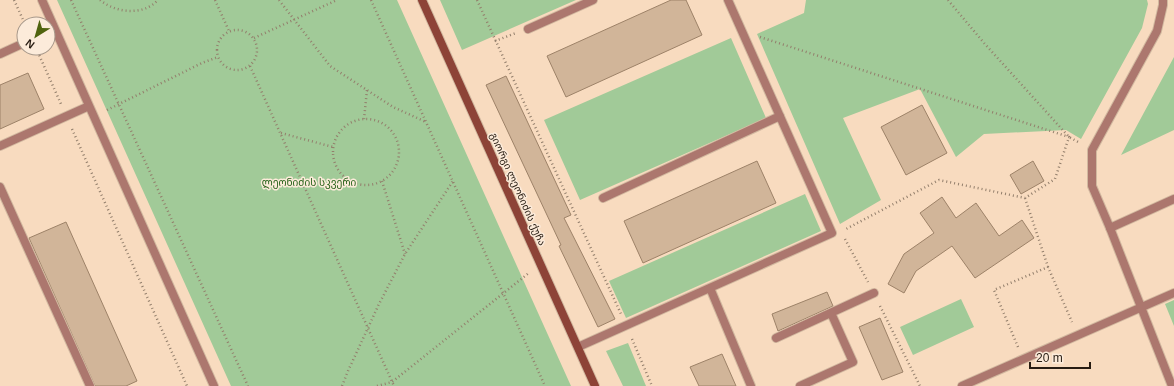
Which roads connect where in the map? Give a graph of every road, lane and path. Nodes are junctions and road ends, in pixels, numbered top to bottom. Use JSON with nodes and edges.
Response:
{"nodes":[{"id":1,"x":14,"y":0,"type":"edge"},
{"id":2,"x":42,"y":0,"type":"edge"},
{"id":3,"x":71,"y":0,"type":"edge"},
{"id":4,"x":100,"y":0,"type":"edge"},
{"id":5,"x":158,"y":0,"type":"edge"},
{"id":6,"x":215,"y":0,"type":"edge"},
{"id":7,"x":279,"y":0,"type":"edge"},
{"id":8,"x":337,"y":0,"type":"edge"},
{"id":9,"x":371,"y":0,"type":"edge"},
{"id":10,"x":422,"y":0,"type":"edge"},
{"id":11,"x":477,"y":0,"type":"edge"},
{"id":12,"x":594,"y":0,"type":"edge"},
{"id":13,"x":728,"y":0,"type":"edge"},
{"id":14,"x":948,"y":0,"type":"edge"},
{"id":15,"x":1163,"y":0,"type":"edge"},
{"id":16,"x":21,"y":16,"type":"edge"},
{"id":17,"x":295,"y":20,"type":"junction"},
{"id":18,"x":528,"y":29,"type":"joint"},
{"id":19,"x":742,"y":31,"type":"junction"},
{"id":20,"x":229,"y":32,"type":"junction"},
{"id":21,"x":254,"y":38,"type":"junction"},
{"id":22,"x":495,"y":40,"type":"junction"},
{"id":23,"x":16,"y":47,"type":"edge"},
{"id":24,"x":0,"y":54,"type":"edge"},
{"id":25,"x":40,"y":56,"type":"edge"},
{"id":26,"x":218,"y":57,"type":"junction"},
{"id":27,"x":250,"y":66,"type":"junction"},
{"id":28,"x":367,"y":90,"type":"junction"},
{"id":29,"x":119,"y":104,"type":"junction"},
{"id":30,"x":89,"y":106,"type":"junction"},
{"id":31,"x":66,"y":116,"type":"junction"},
{"id":32,"x":780,"y":116,"type":"junction"},
{"id":33,"x":94,"y":117,"type":"junction"},
{"id":34,"x":364,"y":119,"type":"junction"},
{"id":35,"x":426,"y":122,"type":"junction"},
{"id":36,"x":280,"y":133,"type":"junction"},
{"id":37,"x":1070,"y":137,"type":"junction"},
{"id":38,"x":0,"y":146,"type":"edge"},
{"id":39,"x":333,"y":148,"type":"junction"},
{"id":40,"x":1092,"y":150,"type":"junction"},
{"id":41,"x":382,"y":181,"type":"junction"},
{"id":42,"x":453,"y":181,"type":"junction"},
{"id":43,"x":0,"y":187,"type":"edge"},
{"id":44,"x":603,"y":198,"type":"dead end"},
{"id":45,"x":1026,"y":198,"type":"junction"},
{"id":46,"x":1174,"y":199,"type":"edge"},
{"id":47,"x":1110,"y":228,"type":"junction"},
{"id":48,"x":841,"y":232,"type":"dead end"},
{"id":49,"x":405,"y":254,"type":"junction"},
{"id":50,"x":540,"y":264,"type":"junction"},
{"id":51,"x":1048,"y":267,"type":"junction"},
{"id":52,"x":710,"y":288,"type":"junction"},
{"id":53,"x":504,"y":293,"type":"junction"},
{"id":54,"x":874,"y":293,"type":"dead end"},
{"id":55,"x":1174,"y":293,"type":"edge"},
{"id":56,"x":1142,"y":307,"type":"junction"},
{"id":57,"x":831,"y":313,"type":"junction"},
{"id":58,"x":626,"y":325,"type":"junction"},
{"id":59,"x":368,"y":328,"type":"junction"},
{"id":60,"x":1078,"y":335,"type":"junction"},
{"id":61,"x":776,"y":338,"type":"dead end"},
{"id":62,"x":578,"y":347,"type":"junction"},
{"id":63,"x":1023,"y":359,"type":"junction"},
{"id":64,"x":392,"y":382,"type":"junction"},
{"id":65,"x":90,"y":386,"type":"edge"},
{"id":66,"x":187,"y":386,"type":"edge"},
{"id":67,"x":214,"y":386,"type":"edge"},
{"id":68,"x":248,"y":386,"type":"edge"},
{"id":69,"x":342,"y":386,"type":"edge"},
{"id":70,"x":377,"y":386,"type":"edge"},
{"id":71,"x":394,"y":386,"type":"edge"},
{"id":72,"x":545,"y":386,"type":"edge"},
{"id":73,"x":595,"y":386,"type":"edge"},
{"id":74,"x":652,"y":386,"type":"edge"},
{"id":75,"x":751,"y":386,"type":"edge"},
{"id":76,"x":800,"y":386,"type":"edge"},
{"id":77,"x":962,"y":386,"type":"edge"},
{"id":78,"x":1172,"y":386,"type":"edge"}],
"edges":[{"from":1,"to":16,"type":"path"},
{"from":2,"to":30,"type":"street"},
{"from":3,"to":29,"type":"path"},
{"from":4,"to":5,"type":"path"},
{"from":6,"to":20,"type":"path"},
{"from":7,"to":17,"type":"path"},
{"from":8,"to":17,"type":"path"},
{"from":9,"to":35,"type":"path"},
{"from":10,"to":50,"type":"street","name":"გიორგი ლეონიძის ქუჩა"},
{"from":11,"to":22,"type":"path"},
{"from":12,"to":18,"type":"street"},
{"from":13,"to":19,"type":"street"},
{"from":14,"to":37,"type":"path"},
{"from":15,"to":40,"type":"street"},
{"from":17,"to":21,"type":"path"},
{"from":17,"to":28,"type":"path"},
{"from":18,"to":22,"type":"path"},
{"from":19,"to":32,"type":"street"},
{"from":19,"to":37,"type":"path"},
{"from":20,"to":21,"type":"path"},
{"from":20,"to":26,"type":"path"},
{"from":21,"to":27,"type":"path"},
{"from":22,"to":58,"type":"path"},
{"from":23,"to":24,"type":"street"},
{"from":25,"to":31,"type":"path"},
{"from":26,"to":27,"type":"path"},
{"from":26,"to":29,"type":"path"},
{"from":27,"to":36,"type":"path"},
{"from":28,"to":34,"type":"path"},
{"from":28,"to":35,"type":"path"},
{"from":29,"to":33,"type":"path"},
{"from":29,"to":68,"type":"path"},
{"from":30,"to":31,"type":"street"},
{"from":30,"to":33,"type":"street"},
{"from":31,"to":38,"type":"street"},
{"from":31,"to":66,"type":"path"},
{"from":32,"to":44,"type":"street"},
{"from":32,"to":52,"type":"street"},
{"from":33,"to":67,"type":"street"},
{"from":34,"to":39,"type":"path"},
{"from":34,"to":41,"type":"path"},
{"from":35,"to":42,"type":"path"},
{"from":36,"to":39,"type":"path"},
{"from":36,"to":59,"type":"path"},
{"from":37,"to":40,"type":"path"},
{"from":37,"to":45,"type":"path"},
{"from":39,"to":41,"type":"path"},
{"from":40,"to":47,"type":"street"},
{"from":41,"to":49,"type":"path"},
{"from":42,"to":49,"type":"path"},
{"from":42,"to":53,"type":"path"},
{"from":43,"to":65,"type":"street"},
{"from":45,"to":48,"type":"path"},
{"from":45,"to":51,"type":"path"},
{"from":46,"to":47,"type":"street"},
{"from":47,"to":56,"type":"street"},
{"from":49,"to":59,"type":"path"},
{"from":50,"to":53,"type":"path"},
{"from":50,"to":62,"type":"street","name":"გიორგი ლეონიძის ქუჩა"},
{"from":51,"to":60,"type":"path"},
{"from":51,"to":63,"type":"path"},
{"from":52,"to":58,"type":"street"},
{"from":52,"to":75,"type":"street"},
{"from":53,"to":64,"type":"path"},
{"from":53,"to":72,"type":"path"},
{"from":54,"to":57,"type":"street"},
{"from":55,"to":56,"type":"street"},
{"from":56,"to":60,"type":"street"},
{"from":56,"to":78,"type":"street"},
{"from":57,"to":61,"type":"street"},
{"from":57,"to":76,"type":"street"},
{"from":58,"to":62,"type":"street"},
{"from":58,"to":74,"type":"path"},
{"from":59,"to":64,"type":"path"},
{"from":59,"to":69,"type":"path"},
{"from":60,"to":63,"type":"street"},
{"from":62,"to":73,"type":"street","name":"გიორგი ლეონიძის ქუჩა"},
{"from":63,"to":77,"type":"street"},
{"from":64,"to":70,"type":"path"},
{"from":64,"to":71,"type":"path"}]}
